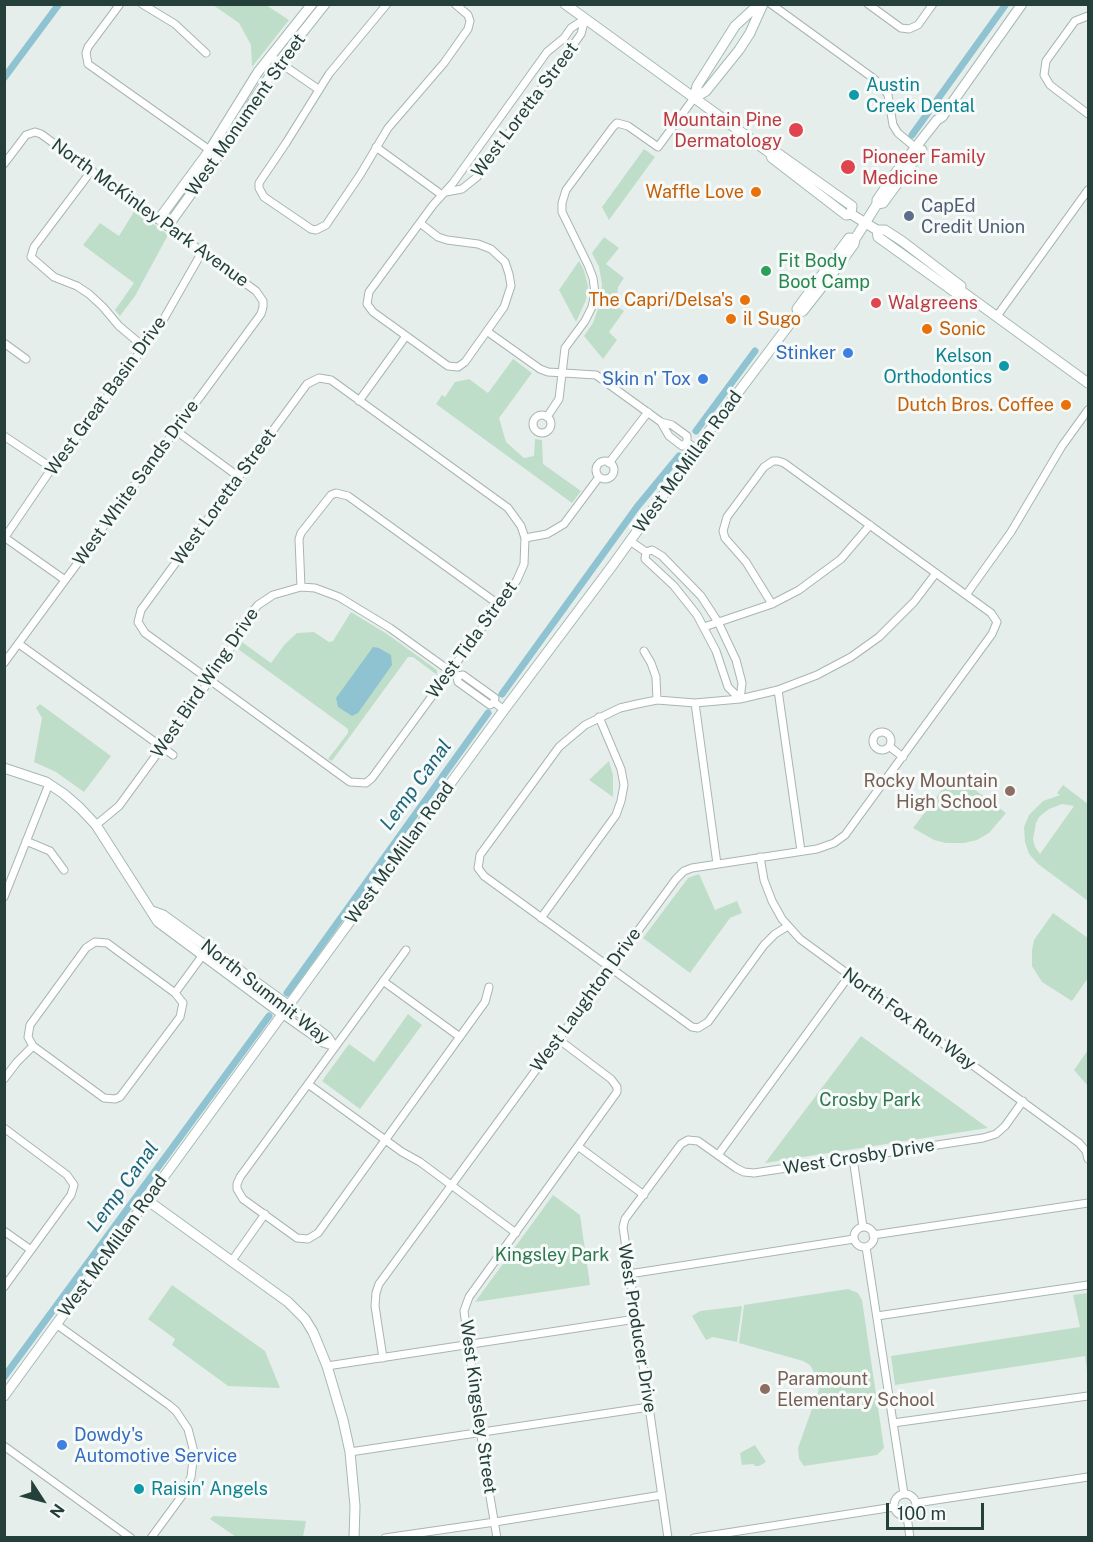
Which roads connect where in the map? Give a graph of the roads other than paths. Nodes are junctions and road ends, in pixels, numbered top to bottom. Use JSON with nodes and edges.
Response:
{"nodes":[{"id":1,"x":120,"y":4,"type":"edge"},
{"id":2,"x":142,"y":4,"type":"edge"},
{"id":3,"x":312,"y":4,"type":"edge"},
{"id":4,"x":325,"y":4,"type":"edge"},
{"id":5,"x":387,"y":4,"type":"edge"},
{"id":6,"x":455,"y":4,"type":"edge"},
{"id":7,"x":565,"y":4,"type":"edge"},
{"id":8,"x":761,"y":4,"type":"edge"},
{"id":9,"x":771,"y":4,"type":"edge"},
{"id":10,"x":868,"y":4,"type":"edge"},
{"id":11,"x":933,"y":4,"type":"edge"},
{"id":12,"x":1022,"y":4,"type":"edge"},
{"id":13,"x":1087,"y":16,"type":"edge"},
{"id":14,"x":585,"y":19,"type":"junction"},
{"id":15,"x":206,"y":53,"type":"dead end"},
{"id":16,"x":270,"y":56,"type":"junction"},
{"id":17,"x":279,"y":62,"type":"junction"},
{"id":18,"x":318,"y":89,"type":"junction"},
{"id":19,"x":694,"y":98,"type":"junction"},
{"id":20,"x":1089,"y":114,"type":"edge"},
{"id":21,"x":942,"y":117,"type":"junction"},
{"id":22,"x":376,"y":147,"type":"junction"},
{"id":23,"x":916,"y":148,"type":"junction"},
{"id":24,"x":209,"y":150,"type":"junction"},
{"id":25,"x":218,"y":156,"type":"junction"},
{"id":26,"x":4,"y":164,"type":"edge"},
{"id":27,"x":92,"y":170,"type":"junction"},
{"id":28,"x":1089,"y":190,"type":"edge"},
{"id":29,"x":444,"y":194,"type":"junction"},
{"id":30,"x":877,"y":204,"type":"junction"},
{"id":31,"x":159,"y":219,"type":"junction"},
{"id":32,"x":420,"y":223,"type":"junction"},
{"id":33,"x":866,"y":223,"type":"junction"},
{"id":34,"x":168,"y":226,"type":"junction"},
{"id":35,"x":202,"y":252,"type":"junction"},
{"id":36,"x":263,"y":301,"type":"joint"},
{"id":37,"x":997,"y":316,"type":"junction"},
{"id":38,"x":488,"y":332,"type":"junction"},
{"id":39,"x":406,"y":336,"type":"junction"},
{"id":40,"x":4,"y":343,"type":"edge"},
{"id":41,"x":144,"y":347,"type":"junction"},
{"id":42,"x":26,"y":359,"type":"dead end"},
{"id":43,"x":563,"y":372,"type":"junction"},
{"id":44,"x":1089,"y":383,"type":"edge"},
{"id":45,"x":359,"y":401,"type":"junction"},
{"id":46,"x":1089,"y":410,"type":"edge"},
{"id":47,"x":648,"y":412,"type":"junction"},
{"id":48,"x":547,"y":417,"type":"dead end"},
{"id":49,"x":176,"y":429,"type":"junction"},
{"id":50,"x":4,"y":436,"type":"edge"},
{"id":51,"x":696,"y":449,"type":"junction"},
{"id":52,"x":609,"y":463,"type":"junction"},
{"id":53,"x":52,"y":468,"type":"junction"},
{"id":54,"x":239,"y":477,"type":"junction"},
{"id":55,"x":599,"y":477,"type":"junction"},
{"id":56,"x":870,"y":525,"type":"junction"},
{"id":57,"x":5,"y":537,"type":"edge"},
{"id":58,"x":525,"y":538,"type":"junction"},
{"id":59,"x":630,"y":541,"type":"junction"},
{"id":60,"x":646,"y":552,"type":"junction"},
{"id":61,"x":936,"y":573,"type":"junction"},
{"id":62,"x":65,"y":580,"type":"junction"},
{"id":63,"x":301,"y":587,"type":"junction"},
{"id":64,"x":966,"y":595,"type":"junction"},
{"id":65,"x":498,"y":604,"type":"junction"},
{"id":66,"x":772,"y":604,"type":"junction"},
{"id":67,"x":718,"y":622,"type":"junction"},
{"id":68,"x":705,"y":627,"type":"junction"},
{"id":69,"x":19,"y":644,"type":"junction"},
{"id":70,"x":644,"y":651,"type":"dead end"},
{"id":71,"x":4,"y":663,"type":"edge"},
{"id":72,"x":450,"y":671,"type":"junction"},
{"id":73,"x":210,"y":681,"type":"junction"},
{"id":74,"x":778,"y":690,"type":"junction"},
{"id":75,"x":740,"y":699,"type":"junction"},
{"id":76,"x":657,"y":700,"type":"junction"},
{"id":77,"x":695,"y":704,"type":"junction"},
{"id":78,"x":504,"y":710,"type":"junction"},
{"id":79,"x":599,"y":717,"type":"junction"},
{"id":80,"x":162,"y":747,"type":"junction"},
{"id":81,"x":890,"y":747,"type":"dead end"},
{"id":82,"x":173,"y":755,"type":"dead end"},
{"id":83,"x":903,"y":757,"type":"junction"},
{"id":84,"x":4,"y":768,"type":"edge"},
{"id":85,"x":49,"y":784,"type":"junction"},
{"id":86,"x":96,"y":825,"type":"junction"},
{"id":87,"x":26,"y":841,"type":"junction"},
{"id":88,"x":801,"y":851,"type":"junction"},
{"id":89,"x":760,"y":857,"type":"junction"},
{"id":90,"x":717,"y":864,"type":"junction"},
{"id":91,"x":64,"y":870,"type":"dead end"},
{"id":92,"x":4,"y":897,"type":"edge"},
{"id":93,"x":541,"y":918,"type":"junction"},
{"id":94,"x":788,"y":926,"type":"junction"},
{"id":95,"x":406,"y":950,"type":"dead end"},
{"id":96,"x":206,"y":952,"type":"junction"},
{"id":97,"x":610,"y":968,"type":"junction"},
{"id":98,"x":849,"y":976,"type":"junction"},
{"id":99,"x":383,"y":981,"type":"junction"},
{"id":100,"x":489,"y":987,"type":"dead end"},
{"id":101,"x":176,"y":993,"type":"junction"},
{"id":102,"x":286,"y":1010,"type":"junction"},
{"id":103,"x":460,"y":1037,"type":"junction"},
{"id":104,"x":558,"y":1039,"type":"junction"},
{"id":105,"x":33,"y":1046,"type":"junction"},
{"id":106,"x":335,"y":1047,"type":"junction"},
{"id":107,"x":4,"y":1079,"type":"edge"},
{"id":108,"x":308,"y":1084,"type":"junction"},
{"id":109,"x":1023,"y":1101,"type":"junction"},
{"id":110,"x":4,"y":1128,"type":"edge"},
{"id":111,"x":386,"y":1140,"type":"junction"},
{"id":112,"x":688,"y":1140,"type":"joint"},
{"id":113,"x":579,"y":1147,"type":"junction"},
{"id":114,"x":718,"y":1155,"type":"junction"},
{"id":115,"x":853,"y":1158,"type":"junction"},
{"id":116,"x":1089,"y":1159,"type":"edge"},
{"id":117,"x":451,"y":1185,"type":"junction"},
{"id":118,"x":644,"y":1195,"type":"junction"},
{"id":119,"x":147,"y":1200,"type":"junction"},
{"id":120,"x":1089,"y":1203,"type":"edge"},
{"id":121,"x":265,"y":1214,"type":"junction"},
{"id":122,"x":863,"y":1227,"type":"junction"},
{"id":123,"x":4,"y":1231,"type":"edge"},
{"id":124,"x":516,"y":1233,"type":"junction"},
{"id":125,"x":873,"y":1235,"type":"junction"},
{"id":126,"x":854,"y":1239,"type":"junction"},
{"id":127,"x":866,"y":1247,"type":"junction"},
{"id":128,"x":31,"y":1250,"type":"junction"},
{"id":129,"x":231,"y":1262,"type":"junction"},
{"id":130,"x":629,"y":1274,"type":"junction"},
{"id":131,"x":1089,"y":1286,"type":"edge"},
{"id":132,"x":4,"y":1287,"type":"edge"},
{"id":133,"x":877,"y":1316,"type":"junction"},
{"id":134,"x":636,"y":1319,"type":"junction"},
{"id":135,"x":56,"y":1324,"type":"junction"},
{"id":136,"x":468,"y":1344,"type":"junction"},
{"id":137,"x":383,"y":1358,"type":"junction"},
{"id":138,"x":327,"y":1366,"type":"junction"},
{"id":139,"x":4,"y":1396,"type":"edge"},
{"id":140,"x":1089,"y":1396,"type":"edge"},
{"id":141,"x":649,"y":1407,"type":"junction"},
{"id":142,"x":893,"y":1423,"type":"junction"},
{"id":143,"x":482,"y":1432,"type":"junction"},
{"id":144,"x":4,"y":1446,"type":"edge"},
{"id":145,"x":350,"y":1452,"type":"junction"},
{"id":146,"x":1089,"y":1478,"type":"edge"},
{"id":147,"x":904,"y":1494,"type":"junction"},
{"id":148,"x":662,"y":1495,"type":"junction"},
{"id":149,"x":915,"y":1503,"type":"junction"},
{"id":150,"x":894,"y":1507,"type":"junction"},
{"id":151,"x":907,"y":1516,"type":"junction"},
{"id":152,"x":495,"y":1522,"type":"junction"},
{"id":153,"x":410,"y":1536,"type":"edge"},
{"id":154,"x":131,"y":1538,"type":"edge"},
{"id":155,"x":152,"y":1538,"type":"edge"},
{"id":156,"x":354,"y":1538,"type":"edge"},
{"id":157,"x":385,"y":1538,"type":"edge"},
{"id":158,"x":497,"y":1538,"type":"edge"},
{"id":159,"x":668,"y":1538,"type":"edge"},
{"id":160,"x":694,"y":1538,"type":"edge"},
{"id":161,"x":910,"y":1538,"type":"edge"}],
"edges":[{"from":1,"to":24,"type":"street"},
{"from":2,"to":15,"type":"street"},
{"from":3,"to":16,"type":"main road","name":"West Monument Street"},
{"from":4,"to":17,"type":"main road","name":"West Monument Street"},
{"from":5,"to":18,"type":"street"},
{"from":6,"to":22,"type":"street"},
{"from":7,"to":14,"type":"main road"},
{"from":8,"to":19,"type":"main road"},
{"from":8,"to":19,"type":"main road"},
{"from":9,"to":23,"type":"street"},
{"from":10,"to":11,"type":"street"},
{"from":12,"to":21,"type":"main road","name":"West McMillan Road"},
{"from":13,"to":20,"type":"street"},
{"from":14,"to":19,"type":"main road"},
{"from":14,"to":29,"type":"street","name":"West Loretta Street"},
{"from":14,"to":29,"type":"street","name":"West Loretta Street"},
{"from":16,"to":17,"type":"street"},
{"from":16,"to":24,"type":"main road","name":"West Monument Street"},
{"from":17,"to":18,"type":"street"},
{"from":17,"to":25,"type":"main road","name":"West Monument Street"},
{"from":18,"to":22,"type":"street"},
{"from":19,"to":33,"type":"main road"},
{"from":19,"to":43,"type":"street"},
{"from":21,"to":23,"type":"main road","name":"West McMillan Road"},
{"from":21,"to":30,"type":"main road","name":"West McMillan Road"},
{"from":22,"to":29,"type":"street"},
{"from":23,"to":30,"type":"main road","name":"West McMillan Road"},
{"from":24,"to":25,"type":"street"},
{"from":24,"to":31,"type":"main road","name":"West Monument Street"},
{"from":25,"to":34,"type":"main road","name":"West Monument Street"},
{"from":26,"to":27,"type":"street","name":"North McKinley Park Avenue"},
{"from":27,"to":31,"type":"street","name":"North McKinley Park Avenue"},
{"from":27,"to":41,"type":"street"},
{"from":28,"to":37,"type":"street"},
{"from":29,"to":32,"type":"street","name":"West Loretta Street"},
{"from":30,"to":33,"type":"main road","name":"West McMillan Road"},
{"from":31,"to":34,"type":"street","name":"North McKinley Park Avenue"},
{"from":32,"to":38,"type":"street"},
{"from":32,"to":39,"type":"street","name":"West Loretta Street"},
{"from":33,"to":37,"type":"main road"},
{"from":33,"to":51,"type":"main road","name":"West McMillan Road"},
{"from":34,"to":35,"type":"street","name":"North McKinley Park Avenue"},
{"from":35,"to":36,"type":"street","name":"North McKinley Park Avenue"},
{"from":35,"to":41,"type":"street","name":"West Great Basin Drive"},
{"from":36,"to":49,"type":"street","name":"West White Sands Drive"},
{"from":37,"to":44,"type":"main road"},
{"from":38,"to":39,"type":"street"},
{"from":38,"to":43,"type":"street"},
{"from":39,"to":45,"type":"street"},
{"from":40,"to":42,"type":"street"},
{"from":41,"to":53,"type":"street","name":"West Great Basin Drive"},
{"from":43,"to":47,"type":"street"},
{"from":43,"to":48,"type":"street"},
{"from":45,"to":54,"type":"street","name":"West Loretta Street"},
{"from":45,"to":58,"type":"street"},
{"from":46,"to":64,"type":"street"},
{"from":47,"to":51,"type":"street"},
{"from":47,"to":52,"type":"street"},
{"from":49,"to":54,"type":"street"},
{"from":49,"to":62,"type":"street","name":"West White Sands Drive"},
{"from":50,"to":53,"type":"street"},
{"from":51,"to":59,"type":"main road","name":"West McMillan Road"},
{"from":52,"to":55,"type":"street"},
{"from":52,"to":55,"type":"street"},
{"from":53,"to":57,"type":"street","name":"West Great Basin Drive"},
{"from":54,"to":73,"type":"street","name":"West Loretta Street"},
{"from":55,"to":58,"type":"street"},
{"from":56,"to":61,"type":"street"},
{"from":56,"to":66,"type":"street"},
{"from":56,"to":66,"type":"street"},
{"from":57,"to":62,"type":"street"},
{"from":58,"to":65,"type":"street","name":"West Tida Street"},
{"from":59,"to":60,"type":"street"},
{"from":59,"to":78,"type":"main road","name":"West McMillan Road"},
{"from":60,"to":67,"type":"street"},
{"from":60,"to":68,"type":"street"},
{"from":61,"to":64,"type":"street"},
{"from":61,"to":74,"type":"street"},
{"from":62,"to":69,"type":"street","name":"West White Sands Drive"},
{"from":63,"to":65,"type":"street"},
{"from":63,"to":72,"type":"street"},
{"from":63,"to":73,"type":"street","name":"West Bird Wing Drive"},
{"from":64,"to":83,"type":"street","name":"West Laughton Drive"},
{"from":65,"to":72,"type":"street","name":"West Tida Street"},
{"from":66,"to":67,"type":"street"},
{"from":67,"to":68,"type":"street"},
{"from":67,"to":75,"type":"street"},
{"from":68,"to":75,"type":"street"},
{"from":69,"to":71,"type":"street","name":"West White Sands Drive"},
{"from":69,"to":80,"type":"street"},
{"from":70,"to":76,"type":"street"},
{"from":72,"to":73,"type":"street","name":"West Tida Street"},
{"from":72,"to":78,"type":"street"},
{"from":73,"to":80,"type":"street","name":"West Bird Wing Drive"},
{"from":74,"to":75,"type":"street"},
{"from":74,"to":88,"type":"street"},
{"from":75,"to":77,"type":"street"},
{"from":76,"to":77,"type":"street"},
{"from":76,"to":79,"type":"street"},
{"from":77,"to":90,"type":"street"},
{"from":78,"to":102,"type":"main road","name":"West McMillan Road"},
{"from":79,"to":93,"type":"street"},
{"from":79,"to":93,"type":"street"},
{"from":80,"to":82,"type":"street"},
{"from":80,"to":86,"type":"street","name":"West Bird Wing Drive"},
{"from":81,"to":83,"type":"street"},
{"from":83,"to":88,"type":"street","name":"West Laughton Drive"},
{"from":84,"to":85,"type":"main road","name":"North Summit Way"},
{"from":85,"to":86,"type":"main road","name":"North Summit Way"},
{"from":85,"to":87,"type":"street"},
{"from":86,"to":96,"type":"main road","name":"North Summit Way"},
{"from":87,"to":91,"type":"street"},
{"from":87,"to":92,"type":"street"},
{"from":88,"to":89,"type":"street","name":"West Laughton Drive"},
{"from":89,"to":90,"type":"street","name":"West Laughton Drive"},
{"from":89,"to":94,"type":"street","name":"North Fox Run Way"},
{"from":90,"to":97,"type":"street","name":"West Laughton Drive"},
{"from":93,"to":97,"type":"street"},
{"from":94,"to":97,"type":"street"},
{"from":94,"to":98,"type":"street","name":"North Fox Run Way"},
{"from":95,"to":99,"type":"street"},
{"from":96,"to":101,"type":"street"},
{"from":96,"to":102,"type":"main road","name":"North Summit Way"},
{"from":97,"to":104,"type":"street","name":"West Laughton Drive"},
{"from":98,"to":109,"type":"street","name":"North Fox Run Way"},
{"from":98,"to":114,"type":"street"},
{"from":99,"to":103,"type":"street"},
{"from":99,"to":106,"type":"street"},
{"from":100,"to":103,"type":"street"},
{"from":101,"to":105,"type":"street"},
{"from":101,"to":105,"type":"street"},
{"from":102,"to":106,"type":"street","name":"North Summit Way"},
{"from":102,"to":119,"type":"main road","name":"West McMillan Road"},
{"from":103,"to":111,"type":"street"},
{"from":104,"to":113,"type":"street","name":"West Kingsley Street"},
{"from":104,"to":117,"type":"street","name":"West Laughton Drive"},
{"from":105,"to":107,"type":"street"},
{"from":106,"to":108,"type":"street"},
{"from":108,"to":111,"type":"street"},
{"from":108,"to":121,"type":"street"},
{"from":109,"to":115,"type":"street","name":"West Crosby Drive"},
{"from":109,"to":116,"type":"street","name":"North Fox Run Way"},
{"from":110,"to":128,"type":"street"},
{"from":111,"to":117,"type":"street"},
{"from":111,"to":121,"type":"street"},
{"from":112,"to":114,"type":"street","name":"West Crosby Drive"},
{"from":112,"to":118,"type":"street","name":"West Producer Drive"},
{"from":113,"to":118,"type":"street"},
{"from":113,"to":124,"type":"street","name":"West Kingsley Street"},
{"from":114,"to":115,"type":"street","name":"West Crosby Drive"},
{"from":115,"to":122,"type":"street"},
{"from":117,"to":124,"type":"street"},
{"from":117,"to":137,"type":"street","name":"West Laughton Drive"},
{"from":118,"to":130,"type":"street","name":"West Producer Drive"},
{"from":119,"to":129,"type":"main road"},
{"from":119,"to":135,"type":"main road","name":"West McMillan Road"},
{"from":120,"to":125,"type":"street"},
{"from":121,"to":129,"type":"street"},
{"from":122,"to":125,"type":"street"},
{"from":122,"to":126,"type":"street"},
{"from":123,"to":128,"type":"street"},
{"from":124,"to":136,"type":"street","name":"West Kingsley Street"},
{"from":125,"to":127,"type":"street"},
{"from":126,"to":127,"type":"street"},
{"from":126,"to":130,"type":"street"},
{"from":127,"to":133,"type":"street"},
{"from":128,"to":132,"type":"street"},
{"from":129,"to":138,"type":"main road"},
{"from":130,"to":134,"type":"street","name":"West Producer Drive"},
{"from":131,"to":133,"type":"street"},
{"from":133,"to":142,"type":"street"},
{"from":134,"to":136,"type":"street"},
{"from":134,"to":141,"type":"street","name":"West Producer Drive"},
{"from":135,"to":139,"type":"main road","name":"West McMillan Road"},
{"from":135,"to":155,"type":"street"},
{"from":136,"to":137,"type":"street"},
{"from":136,"to":143,"type":"street","name":"West Kingsley Street"},
{"from":137,"to":138,"type":"street"},
{"from":138,"to":145,"type":"main road"},
{"from":140,"to":142,"type":"street"},
{"from":141,"to":143,"type":"street"},
{"from":141,"to":148,"type":"street","name":"West Producer Drive"},
{"from":142,"to":147,"type":"street"},
{"from":143,"to":145,"type":"street"},
{"from":143,"to":152,"type":"street","name":"West Kingsley Street"},
{"from":144,"to":154,"type":"street"},
{"from":145,"to":156,"type":"main road"},
{"from":146,"to":149,"type":"street"},
{"from":147,"to":149,"type":"street"},
{"from":147,"to":150,"type":"street"},
{"from":148,"to":152,"type":"street"},
{"from":148,"to":159,"type":"street","name":"West Producer Drive"},
{"from":149,"to":151,"type":"street"},
{"from":150,"to":151,"type":"street"},
{"from":150,"to":160,"type":"street"},
{"from":151,"to":161,"type":"street"},
{"from":152,"to":153,"type":"street"},
{"from":152,"to":158,"type":"street","name":"West Kingsley Street"},
{"from":153,"to":157,"type":"street"}]}
